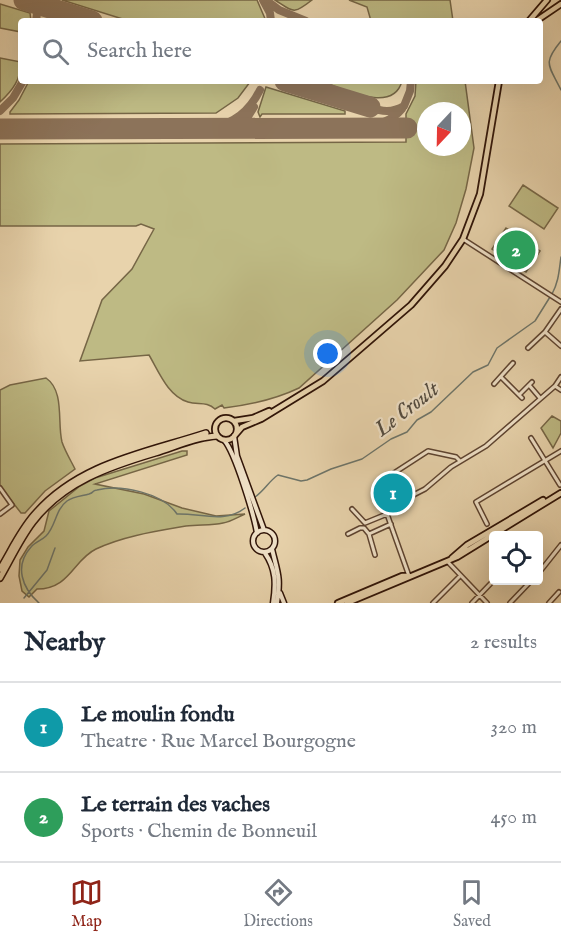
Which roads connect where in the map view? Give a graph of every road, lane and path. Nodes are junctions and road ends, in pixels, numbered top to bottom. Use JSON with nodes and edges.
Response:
{"nodes":[{"id":1,"x":547,"y":0,"type":"edge"},
{"id":2,"x":561,"y":4,"type":"edge"},
{"id":3,"x":532,"y":18,"type":"edge"},
{"id":4,"x":540,"y":18,"type":"edge"},
{"id":5,"x":499,"y":84,"type":"edge"},
{"id":6,"x":469,"y":224,"type":"junction"},
{"id":7,"x":463,"y":239,"type":"junction"},
{"id":8,"x":455,"y":251,"type":"junction"},
{"id":9,"x":561,"y":302,"type":"edge"},
{"id":10,"x":561,"y":309,"type":"edge"},
{"id":11,"x":545,"y":332,"type":"junction"},
{"id":12,"x":561,"y":346,"type":"edge"},
{"id":13,"x":528,"y":348,"type":"dead end"},
{"id":14,"x":513,"y":363,"type":"dead end"},
{"id":15,"x":501,"y":377,"type":"junction"},
{"id":16,"x":561,"y":377,"type":"edge"},
{"id":17,"x":494,"y":384,"type":"dead end"},
{"id":18,"x":555,"y":387,"type":"junction"},
{"id":19,"x":561,"y":390,"type":"edge"},
{"id":20,"x":540,"y":398,"type":"junction"},
{"id":21,"x":283,"y":406,"type":"junction"},
{"id":22,"x":234,"y":422,"type":"junction"},
{"id":23,"x":215,"y":426,"type":"junction"},
{"id":24,"x":206,"y":433,"type":"joint"},
{"id":25,"x":235,"y":435,"type":"junction"},
{"id":26,"x":217,"y":436,"type":"junction"},
{"id":27,"x":531,"y":438,"type":"dead end"},
{"id":28,"x":224,"y":440,"type":"junction"},
{"id":29,"x":561,"y":450,"type":"edge"},
{"id":30,"x":545,"y":460,"type":"junction"},
{"id":31,"x":460,"y":461,"type":"junction"},
{"id":32,"x":0,"y":488,"type":"edge"},
{"id":33,"x":561,"y":489,"type":"edge"},
{"id":34,"x":388,"y":508,"type":"junction"},
{"id":35,"x":352,"y":509,"type":"dead end"},
{"id":36,"x":0,"y":513,"type":"edge"},
{"id":37,"x":387,"y":514,"type":"junction"},
{"id":38,"x":391,"y":524,"type":"junction"},
{"id":39,"x":487,"y":524,"type":"dead end"},
{"id":40,"x":264,"y":530,"type":"junction"},
{"id":41,"x":257,"y":533,"type":"junction"},
{"id":42,"x":348,"y":534,"type":"dead end"},
{"id":43,"x":369,"y":534,"type":"junction"},
{"id":44,"x":561,"y":545,"type":"edge"},
{"id":45,"x":272,"y":549,"type":"junction"},
{"id":46,"x":265,"y":553,"type":"junction"},
{"id":47,"x":375,"y":555,"type":"dead end"},
{"id":48,"x":449,"y":560,"type":"junction"},
{"id":49,"x":543,"y":569,"type":"edge"},
{"id":50,"x":0,"y":570,"type":"edge"},
{"id":51,"x":409,"y":576,"type":"junction"},
{"id":52,"x":460,"y":576,"type":"junction"},
{"id":53,"x":0,"y":578,"type":"edge"},
{"id":54,"x":490,"y":585,"type":"edge"},
{"id":55,"x":527,"y":585,"type":"edge"},
{"id":56,"x":280,"y":591,"type":"junction"},
{"id":57,"x":559,"y":592,"type":"dead end"},
{"id":58,"x":480,"y":596,"type":"junction"},
{"id":59,"x":275,"y":603,"type":"edge"},
{"id":60,"x":284,"y":603,"type":"edge"},
{"id":61,"x":338,"y":603,"type":"edge"},
{"id":62,"x":347,"y":603,"type":"edge"},
{"id":63,"x":433,"y":603,"type":"edge"},
{"id":64,"x":472,"y":603,"type":"edge"},
{"id":65,"x":488,"y":603,"type":"edge"},
{"id":66,"x":510,"y":603,"type":"edge"},
{"id":67,"x":549,"y":603,"type":"edge"}],
"edges":[{"from":1,"to":3,"type":"main road"},
{"from":2,"to":4,"type":"main road"},
{"from":5,"to":6,"type":"main road"},
{"from":6,"to":7,"type":"main road"},
{"from":6,"to":8,"type":"main road"},
{"from":7,"to":8,"type":"main road"},
{"from":7,"to":9,"type":"street"},
{"from":8,"to":21,"type":"main road"},
{"from":10,"to":11,"type":"street"},
{"from":11,"to":12,"type":"street"},
{"from":11,"to":13,"type":"street"},
{"from":14,"to":15,"type":"street"},
{"from":15,"to":17,"type":"street"},
{"from":15,"to":20,"type":"street"},
{"from":16,"to":18,"type":"street"},
{"from":18,"to":19,"type":"street"},
{"from":18,"to":20,"type":"street"},
{"from":20,"to":31,"type":"street"},
{"from":21,"to":22,"type":"main road"},
{"from":21,"to":25,"type":"main road"},
{"from":22,"to":23,"type":"main road"},
{"from":22,"to":25,"type":"main road"},
{"from":23,"to":24,"type":"main road"},
{"from":23,"to":26,"type":"main road"},
{"from":24,"to":50,"type":"highway"},
{"from":25,"to":28,"type":"main road"},
{"from":25,"to":40,"type":"main road"},
{"from":26,"to":28,"type":"main road"},
{"from":26,"to":53,"type":"highway"},
{"from":27,"to":30,"type":"street"},
{"from":28,"to":41,"type":"main road"},
{"from":29,"to":30,"type":"street"},
{"from":30,"to":33,"type":"street"},
{"from":30,"to":39,"type":"street"},
{"from":31,"to":34,"type":"street"},
{"from":31,"to":34,"type":"street"},
{"from":32,"to":36,"type":"street"},
{"from":33,"to":48,"type":"main road"},
{"from":34,"to":37,"type":"street"},
{"from":35,"to":37,"type":"street"},
{"from":37,"to":38,"type":"street"},
{"from":38,"to":43,"type":"street"},
{"from":38,"to":51,"type":"street"},
{"from":40,"to":41,"type":"main road"},
{"from":40,"to":45,"type":"main road"},
{"from":41,"to":46,"type":"main road"},
{"from":42,"to":43,"type":"street"},
{"from":43,"to":47,"type":"street"},
{"from":44,"to":49,"type":"street"},
{"from":45,"to":46,"type":"main road"},
{"from":45,"to":56,"type":"main road"},
{"from":46,"to":59,"type":"main road"},
{"from":48,"to":51,"type":"main road"},
{"from":48,"to":52,"type":"street"},
{"from":51,"to":61,"type":"main road"},
{"from":51,"to":62,"type":"main road"},
{"from":52,"to":58,"type":"street"},
{"from":52,"to":63,"type":"street"},
{"from":54,"to":58,"type":"street"},
{"from":55,"to":66,"type":"street"},
{"from":56,"to":59,"type":"main road"},
{"from":56,"to":60,"type":"main road"},
{"from":57,"to":67,"type":"street"},
{"from":58,"to":64,"type":"street"},
{"from":58,"to":65,"type":"street"}]}
